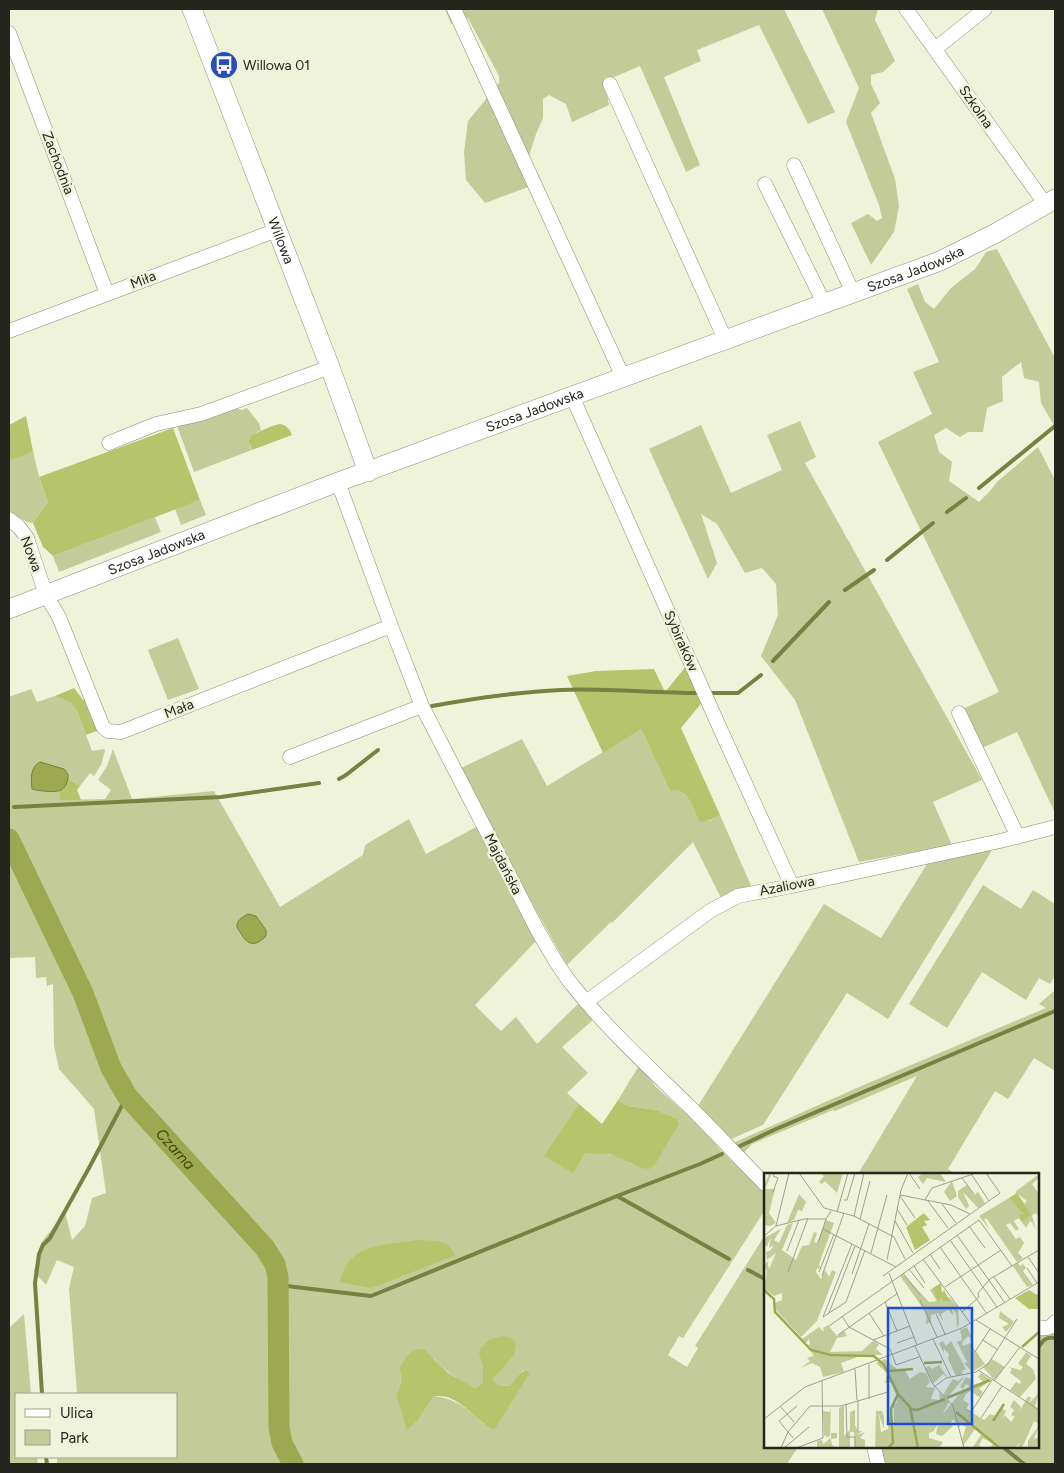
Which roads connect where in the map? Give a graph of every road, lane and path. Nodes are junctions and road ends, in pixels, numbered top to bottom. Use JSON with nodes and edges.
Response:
{"nodes":[{"id":1,"x":192,"y":9,"type":"edge"},
{"id":2,"x":454,"y":9,"type":"edge"},
{"id":3,"x":906,"y":9,"type":"edge"},
{"id":4,"x":985,"y":9,"type":"edge"},
{"id":5,"x":9,"y":33,"type":"edge"},
{"id":6,"x":936,"y":49,"type":"junction"},
{"id":7,"x":610,"y":84,"type":"dead end"},
{"id":8,"x":794,"y":165,"type":"dead end"},
{"id":9,"x":765,"y":184,"type":"dead end"},
{"id":10,"x":1051,"y":202,"type":"edge"},
{"id":11,"x":277,"y":230,"type":"junction"},
{"id":12,"x":107,"y":294,"type":"junction"},
{"id":13,"x":854,"y":294,"type":"junction"},
{"id":14,"x":824,"y":303,"type":"junction"},
{"id":15,"x":9,"y":331,"type":"edge"},
{"id":16,"x":725,"y":339,"type":"junction"},
{"id":17,"x":330,"y":367,"type":"junction"},
{"id":18,"x":623,"y":377,"type":"junction"},
{"id":19,"x":572,"y":396,"type":"junction"},
{"id":20,"x":109,"y":443,"type":"dead end"},
{"id":21,"x":368,"y":472,"type":"junction"},
{"id":22,"x":338,"y":482,"type":"junction"},
{"id":23,"x":9,"y":519,"type":"edge"},
{"id":24,"x":46,"y":595,"type":"junction"},
{"id":25,"x":9,"y":609,"type":"edge"},
{"id":26,"x":391,"y":626,"type":"junction"},
{"id":27,"x":422,"y":706,"type":"junction"},
{"id":28,"x":959,"y":712,"type":"dead end"},
{"id":29,"x":290,"y":757,"type":"dead end"},
{"id":30,"x":1055,"y":827,"type":"edge"},
{"id":31,"x":1018,"y":837,"type":"junction"},
{"id":32,"x":792,"y":886,"type":"junction"},
{"id":33,"x":586,"y":1002,"type":"junction"},
{"id":34,"x":764,"y":1183,"type":"edge"},
{"id":35,"x":1054,"y":1324,"type":"edge"},
{"id":36,"x":1039,"y":1327,"type":"edge"},
{"id":37,"x":874,"y":1448,"type":"edge"},
{"id":38,"x":878,"y":1464,"type":"edge"}],
"edges":[{"from":1,"to":11,"type":"main road","name":"Willowa"},
{"from":2,"to":18,"type":"street"},
{"from":3,"to":6,"type":"street","name":"Szkolna"},
{"from":4,"to":6,"type":"street"},
{"from":5,"to":12,"type":"street","name":"Zachodnia"},
{"from":6,"to":10,"type":"street","name":"Szkolna"},
{"from":7,"to":16,"type":"street"},
{"from":8,"to":13,"type":"street"},
{"from":9,"to":14,"type":"street"},
{"from":10,"to":13,"type":"main road","name":"Szosa Jadowska"},
{"from":11,"to":12,"type":"street","name":"Miła"},
{"from":11,"to":17,"type":"main road","name":"Willowa"},
{"from":12,"to":15,"type":"street","name":"Miła"},
{"from":13,"to":14,"type":"main road","name":"Szosa Jadowska"},
{"from":14,"to":16,"type":"main road","name":"Szosa Jadowska"},
{"from":16,"to":18,"type":"main road","name":"Szosa Jadowska"},
{"from":17,"to":20,"type":"street"},
{"from":17,"to":21,"type":"main road","name":"Willowa"},
{"from":18,"to":19,"type":"main road","name":"Szosa Jadowska"},
{"from":19,"to":21,"type":"main road","name":"Szosa Jadowska"},
{"from":19,"to":32,"type":"street","name":"Sybiraków"},
{"from":21,"to":22,"type":"main road","name":"Szosa Jadowska"},
{"from":22,"to":24,"type":"main road","name":"Szosa Jadowska"},
{"from":22,"to":26,"type":"street","name":"Majdańska"},
{"from":23,"to":24,"type":"street","name":"Nowa"},
{"from":24,"to":25,"type":"main road","name":"Szosa Jadowska"},
{"from":24,"to":26,"type":"street","name":"Mała"},
{"from":26,"to":27,"type":"street","name":"Majdańska"},
{"from":27,"to":29,"type":"street"},
{"from":27,"to":33,"type":"street","name":"Majdańska"},
{"from":28,"to":31,"type":"street"},
{"from":30,"to":31,"type":"street","name":"Azaliowa"},
{"from":31,"to":32,"type":"street","name":"Azaliowa"},
{"from":32,"to":33,"type":"street","name":"Azaliowa"},
{"from":33,"to":34,"type":"street","name":"Majdańska"},
{"from":35,"to":36,"type":"street"},
{"from":37,"to":38,"type":"street"}]}
